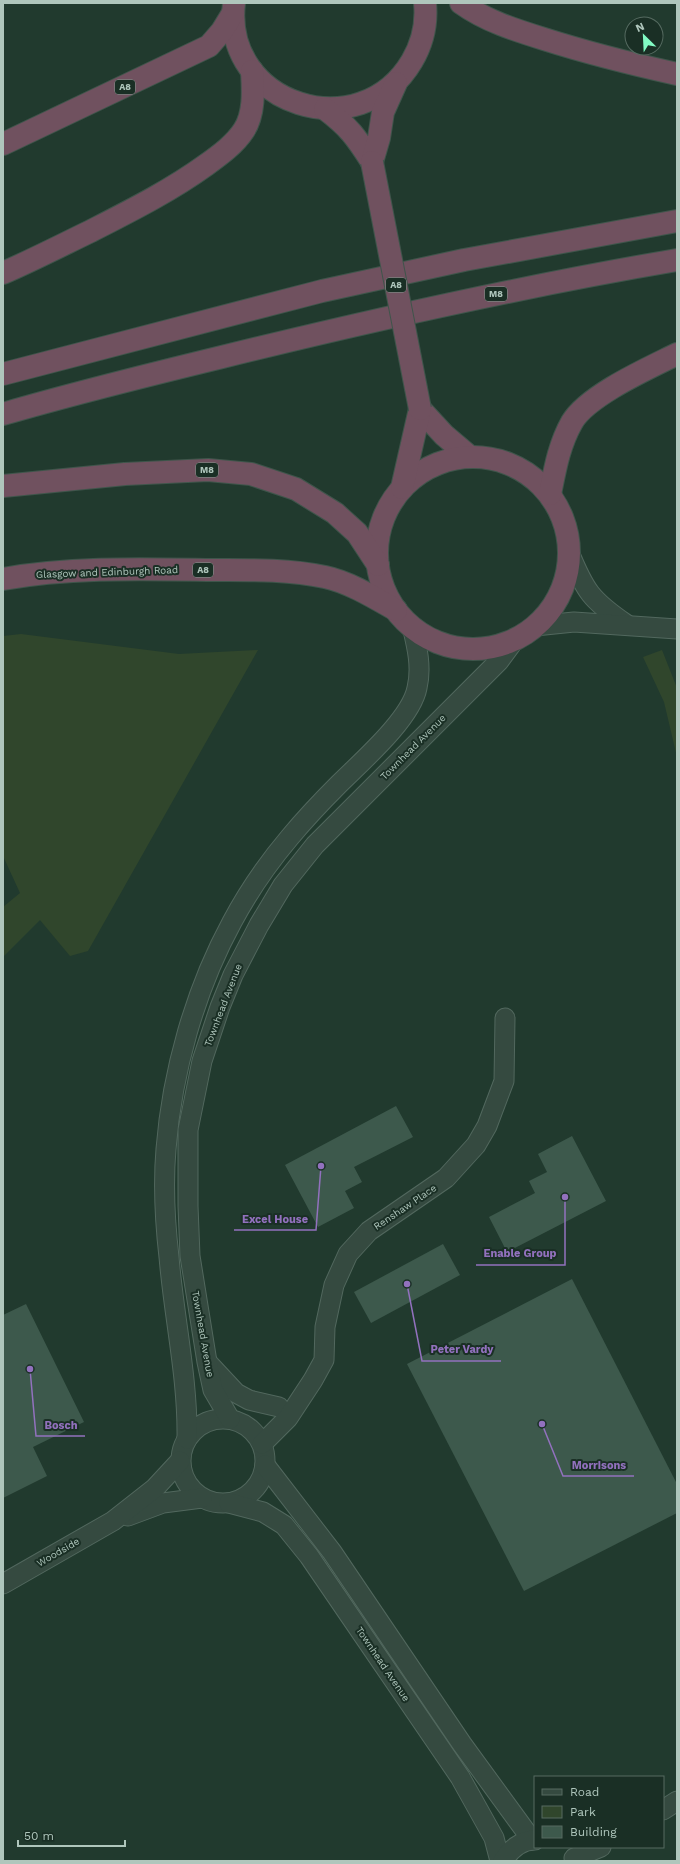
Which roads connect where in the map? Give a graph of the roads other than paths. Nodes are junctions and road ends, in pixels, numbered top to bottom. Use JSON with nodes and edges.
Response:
{"nodes":[{"id":1,"x":424,"y":3,"type":"edge"},
{"id":2,"x":461,"y":3,"type":"edge"},
{"id":3,"x":234,"y":8,"type":"edge"},
{"id":4,"x":252,"y":71,"type":"junction"},
{"id":5,"x":677,"y":74,"type":"edge"},
{"id":6,"x":396,"y":82,"type":"junction"},
{"id":7,"x":326,"y":109,"type":"junction"},
{"id":8,"x":3,"y":144,"type":"edge"},
{"id":9,"x":372,"y":162,"type":"junction"},
{"id":10,"x":677,"y":221,"type":"edge"},
{"id":11,"x":677,"y":260,"type":"edge"},
{"id":12,"x":3,"y":272,"type":"edge"},
{"id":13,"x":677,"y":354,"type":"edge"},
{"id":14,"x":3,"y":374,"type":"edge"},
{"id":15,"x":420,"y":409,"type":"junction"},
{"id":16,"x":3,"y":414,"type":"edge"},
{"id":17,"x":470,"y":457,"type":"junction"},
{"id":18,"x":3,"y":486,"type":"edge"},
{"id":19,"x":402,"y":488,"type":"junction"},
{"id":20,"x":550,"y":494,"type":"junction"},
{"id":21,"x":569,"y":552,"type":"junction"},
{"id":22,"x":378,"y":565,"type":"junction"},
{"id":23,"x":3,"y":579,"type":"edge"},
{"id":24,"x":396,"y":610,"type":"junction"},
{"id":25,"x":626,"y":624,"type":"junction"},
{"id":26,"x":412,"y":626,"type":"junction"},
{"id":27,"x":535,"y":626,"type":"junction"},
{"id":28,"x":677,"y":629,"type":"edge"},
{"id":29,"x":516,"y":638,"type":"junction"},
{"id":30,"x":505,"y":1018,"type":"dead end"},
{"id":31,"x":207,"y":1362,"type":"junction"},
{"id":32,"x":301,"y":1397,"type":"junction"},
{"id":33,"x":279,"y":1407,"type":"junction"},
{"id":34,"x":236,"y":1422,"type":"junction"},
{"id":35,"x":186,"y":1439,"type":"junction"},
{"id":36,"x":262,"y":1444,"type":"junction"},
{"id":37,"x":180,"y":1461,"type":"junction"},
{"id":38,"x":265,"y":1465,"type":"junction"},
{"id":39,"x":202,"y":1498,"type":"junction"},
{"id":40,"x":230,"y":1503,"type":"junction"},
{"id":41,"x":113,"y":1521,"type":"junction"},
{"id":42,"x":3,"y":1584,"type":"edge"},
{"id":43,"x":677,"y":1801,"type":"edge"},
{"id":44,"x":664,"y":1809,"type":"edge"},
{"id":45,"x":533,"y":1840,"type":"edge"},
{"id":46,"x":598,"y":1848,"type":"edge"},
{"id":47,"x":571,"y":1855,"type":"edge"},
{"id":48,"x":500,"y":1861,"type":"edge"},
{"id":49,"x":503,"y":1861,"type":"edge"}],
"edges":[{"from":1,"to":6,"type":"highway"},
{"from":2,"to":5,"type":"highway"},
{"from":3,"to":4,"type":"highway"},
{"from":3,"to":8,"type":"highway","number":"A8"},
{"from":4,"to":7,"type":"highway"},
{"from":4,"to":12,"type":"highway"},
{"from":6,"to":7,"type":"highway"},
{"from":6,"to":9,"type":"highway","number":"A8"},
{"from":7,"to":9,"type":"highway","number":"A8"},
{"from":9,"to":15,"type":"highway","number":"A8","bridge":true},
{"from":10,"to":14,"type":"highway"},
{"from":11,"to":16,"type":"highway","number":"M8"},
{"from":13,"to":20,"type":"highway"},
{"from":15,"to":17,"type":"highway"},
{"from":15,"to":19,"type":"highway","number":"A8"},
{"from":17,"to":19,"type":"highway"},
{"from":17,"to":20,"type":"highway"},
{"from":18,"to":22,"type":"highway","number":"M8"},
{"from":19,"to":22,"type":"highway"},
{"from":20,"to":21,"type":"highway"},
{"from":21,"to":25,"type":"street"},
{"from":21,"to":27,"type":"highway"},
{"from":22,"to":24,"type":"highway"},
{"from":23,"to":24,"type":"highway","name":"Glasgow and Edinburgh Road","number":"A8"},
{"from":24,"to":26,"type":"highway"},
{"from":25,"to":27,"type":"street"},
{"from":25,"to":28,"type":"street"},
{"from":26,"to":29,"type":"highway"},
{"from":26,"to":35,"type":"street"},
{"from":27,"to":29,"type":"highway"},
{"from":29,"to":31,"type":"street","name":"Townhead Avenue"},
{"from":30,"to":32,"type":"street","name":"Renshaw Place"},
{"from":31,"to":33,"type":"street"},
{"from":31,"to":34,"type":"street","name":"Townhead Avenue"},
{"from":32,"to":33,"type":"street"},
{"from":32,"to":36,"type":"street","name":"Renshaw Place"},
{"from":33,"to":34,"type":"street"},
{"from":34,"to":35,"type":"street"},
{"from":34,"to":36,"type":"street"},
{"from":35,"to":37,"type":"street"},
{"from":36,"to":38,"type":"street"},
{"from":37,"to":39,"type":"street"},
{"from":37,"to":41,"type":"street","name":"Woodside"},
{"from":38,"to":40,"type":"street"},
{"from":38,"to":45,"type":"street","name":"Townhead Avenue"},
{"from":39,"to":40,"type":"street"},
{"from":39,"to":41,"type":"street","name":"Woodside"},
{"from":40,"to":48,"type":"street","name":"Townhead Avenue"},
{"from":41,"to":42,"type":"street","name":"Woodside"},
{"from":43,"to":44,"type":"street"},
{"from":45,"to":49,"type":"street"},
{"from":46,"to":47,"type":"street"}]}
